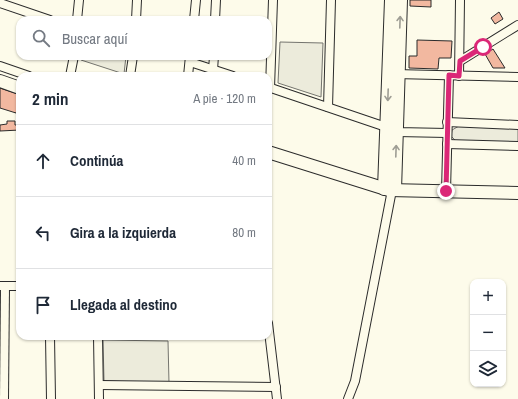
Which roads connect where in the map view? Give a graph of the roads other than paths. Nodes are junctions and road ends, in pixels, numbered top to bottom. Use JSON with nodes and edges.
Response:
{"nodes":[{"id":1,"x":19,"y":0,"type":"edge"},
{"id":2,"x":79,"y":0,"type":"edge"},
{"id":3,"x":137,"y":0,"type":"edge"},
{"id":4,"x":196,"y":0,"type":"edge"},
{"id":5,"x":216,"y":0,"type":"edge"},
{"id":6,"x":272,"y":0,"type":"edge"},
{"id":7,"x":331,"y":0,"type":"edge"},
{"id":8,"x":390,"y":0,"type":"edge"},
{"id":9,"x":401,"y":0,"type":"edge"},
{"id":10,"x":460,"y":0,"type":"edge"},
{"id":11,"x":0,"y":3,"type":"edge"},
{"id":12,"x":19,"y":9,"type":"junction"},
{"id":13,"x":39,"y":16,"type":"edge"},
{"id":14,"x":77,"y":16,"type":"edge"},
{"id":15,"x":136,"y":16,"type":"edge"},
{"id":16,"x":194,"y":16,"type":"edge"},
{"id":17,"x":215,"y":16,"type":"edge"},
{"id":18,"x":271,"y":16,"type":"edge"},
{"id":19,"x":518,"y":25,"type":"edge"},
{"id":20,"x":73,"y":60,"type":"edge"},
{"id":21,"x":132,"y":60,"type":"edge"},
{"id":22,"x":190,"y":60,"type":"edge"},
{"id":23,"x":192,"y":60,"type":"edge"},
{"id":24,"x":214,"y":60,"type":"edge"},
{"id":25,"x":270,"y":60,"type":"edge"},
{"id":26,"x":460,"y":61,"type":"junction"},
{"id":27,"x":0,"y":66,"type":"edge"},
{"id":28,"x":213,"y":70,"type":"junction"},
{"id":29,"x":17,"y":72,"type":"edge"},
{"id":30,"x":71,"y":72,"type":"edge"},
{"id":31,"x":131,"y":72,"type":"edge"},
{"id":32,"x":188,"y":72,"type":"edge"},
{"id":33,"x":220,"y":72,"type":"edge"},
{"id":34,"x":270,"y":72,"type":"edge"},
{"id":35,"x":393,"y":73,"type":"junction"},
{"id":36,"x":449,"y":75,"type":"junction"},
{"id":37,"x":459,"y":76,"type":"junction"},
{"id":38,"x":518,"y":77,"type":"edge"},
{"id":39,"x":0,"y":81,"type":"edge"},
{"id":40,"x":16,"y":87,"type":"edge"},
{"id":41,"x":272,"y":89,"type":"edge"},
{"id":42,"x":328,"y":107,"type":"junction"},
{"id":43,"x":447,"y":122,"type":"junction"},
{"id":44,"x":518,"y":125,"type":"edge"},
{"id":45,"x":391,"y":129,"type":"junction"},
{"id":46,"x":447,"y":133,"type":"junction"},
{"id":47,"x":447,"y":144,"type":"junction"},
{"id":48,"x":518,"y":146,"type":"edge"},
{"id":49,"x":272,"y":153,"type":"edge"},
{"id":50,"x":390,"y":190,"type":"junction"},
{"id":51,"x":446,"y":191,"type":"junction"},
{"id":52,"x":518,"y":194,"type":"edge"},
{"id":53,"x":2,"y":286,"type":"edge"},
{"id":54,"x":16,"y":286,"type":"edge"},
{"id":55,"x":2,"y":335,"type":"edge"},
{"id":56,"x":50,"y":340,"type":"edge"},
{"id":57,"x":98,"y":340,"type":"edge"},
{"id":58,"x":270,"y":340,"type":"edge"},
{"id":59,"x":2,"y":385,"type":"edge"},
{"id":60,"x":99,"y":386,"type":"junction"},
{"id":61,"x":276,"y":387,"type":"junction"},
{"id":62,"x":4,"y":399,"type":"edge"},
{"id":63,"x":51,"y":399,"type":"edge"},
{"id":64,"x":99,"y":399,"type":"edge"},
{"id":65,"x":277,"y":399,"type":"edge"},
{"id":66,"x":348,"y":399,"type":"edge"}],
"edges":[{"from":1,"to":12,"type":"street"},
{"from":2,"to":14,"type":"street"},
{"from":3,"to":15,"type":"street"},
{"from":4,"to":16,"type":"street"},
{"from":5,"to":17,"type":"street"},
{"from":6,"to":18,"type":"street"},
{"from":7,"to":42,"type":"street"},
{"from":8,"to":35,"type":"street"},
{"from":35,"to":9,"type":"street","one_way":true},
{"from":10,"to":26,"type":"street"},
{"from":11,"to":12,"type":"street"},
{"from":12,"to":13,"type":"street"},
{"from":19,"to":26,"type":"street"},
{"from":20,"to":30,"type":"street"},
{"from":21,"to":31,"type":"street"},
{"from":22,"to":32,"type":"street"},
{"from":23,"to":28,"type":"street"},
{"from":24,"to":28,"type":"street"},
{"from":25,"to":34,"type":"street"},
{"from":26,"to":37,"type":"street"},
{"from":27,"to":29,"type":"street"},
{"from":28,"to":33,"type":"street"},
{"from":35,"to":36,"type":"street"},
{"from":35,"to":45,"type":"street"},
{"from":36,"to":37,"type":"street"},
{"from":36,"to":43,"type":"street"},
{"from":37,"to":38,"type":"street"},
{"from":39,"to":40,"type":"street"},
{"from":41,"to":42,"type":"street"},
{"from":42,"to":45,"type":"street"},
{"from":43,"to":44,"type":"street"},
{"from":43,"to":46,"type":"street"},
{"from":45,"to":46,"type":"street"},
{"from":45,"to":50,"type":"street"},
{"from":46,"to":47,"type":"street"},
{"from":47,"to":48,"type":"street"},
{"from":47,"to":51,"type":"street"},
{"from":49,"to":50,"type":"street"},
{"from":50,"to":51,"type":"street"},
{"from":50,"to":66,"type":"street"},
{"from":51,"to":52,"type":"street"},
{"from":53,"to":54,"type":"street"},
{"from":53,"to":55,"type":"street"},
{"from":55,"to":59,"type":"street"},
{"from":56,"to":63,"type":"street"},
{"from":57,"to":60,"type":"street"},
{"from":58,"to":61,"type":"street"},
{"from":59,"to":62,"type":"street"},
{"from":60,"to":61,"type":"street"},
{"from":60,"to":64,"type":"street"},
{"from":61,"to":65,"type":"street"}]}
